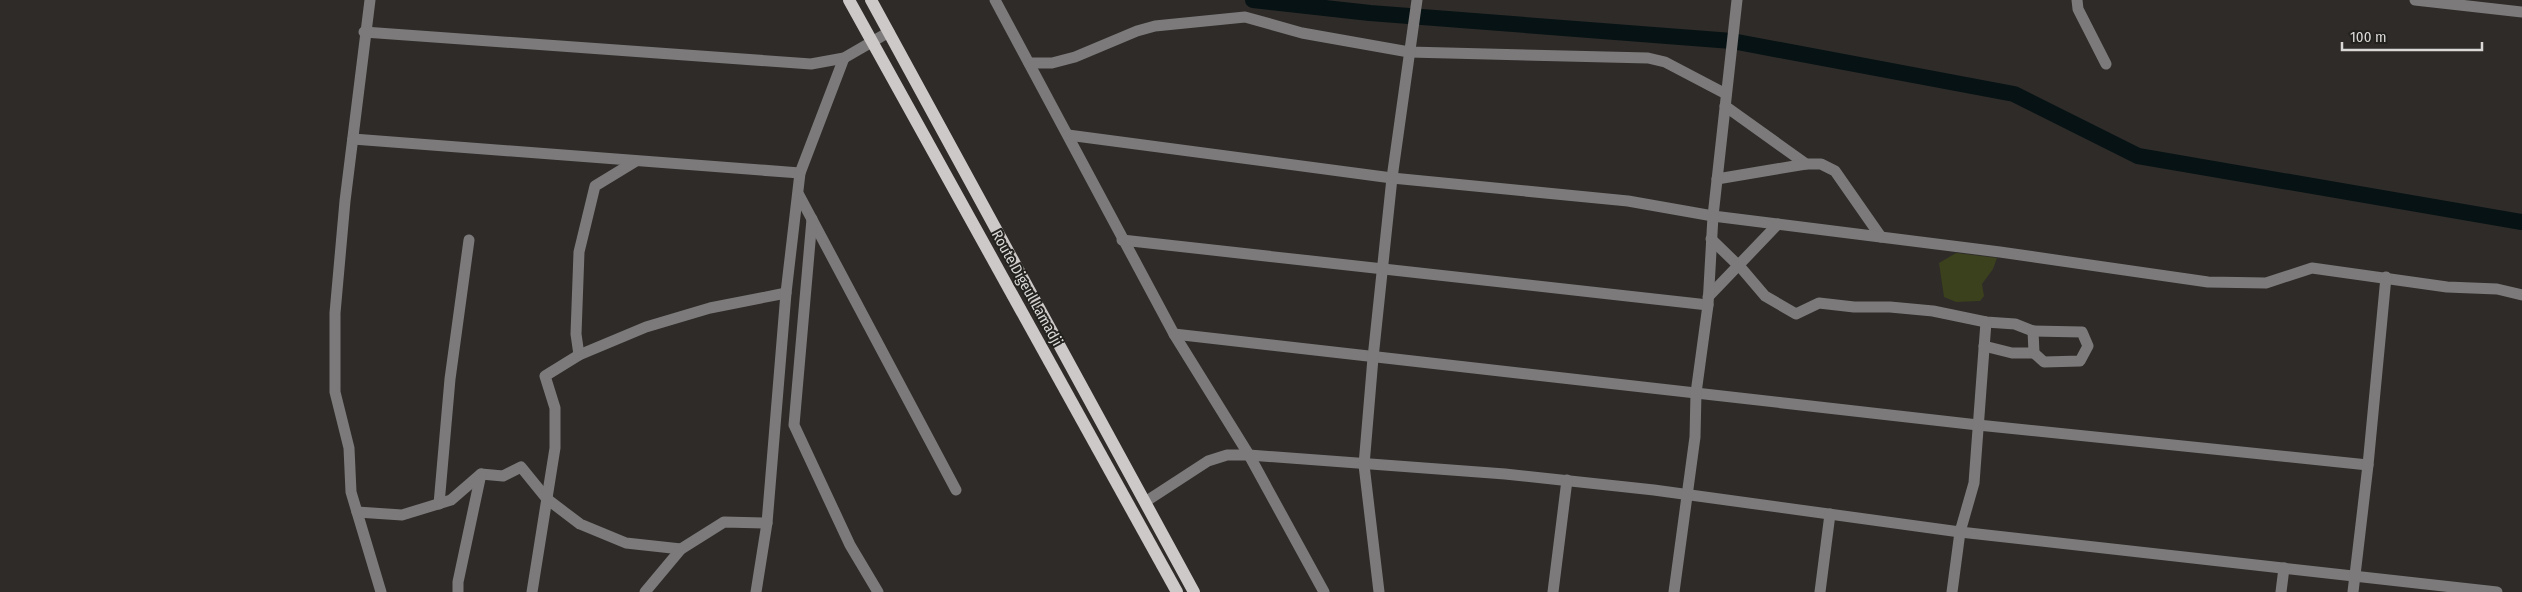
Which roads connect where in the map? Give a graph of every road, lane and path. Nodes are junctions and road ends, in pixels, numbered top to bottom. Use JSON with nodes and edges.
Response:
{"nodes":[{"id":1,"x":370,"y":0,"type":"edge"},
{"id":2,"x":849,"y":0,"type":"edge"},
{"id":3,"x":871,"y":0,"type":"edge"},
{"id":4,"x":995,"y":0,"type":"edge"},
{"id":5,"x":1417,"y":0,"type":"edge"},
{"id":6,"x":1737,"y":0,"type":"edge"},
{"id":7,"x":2077,"y":0,"type":"edge"},
{"id":8,"x":2415,"y":0,"type":"edge"},
{"id":9,"x":2522,"y":12,"type":"edge"},
{"id":10,"x":364,"y":32,"type":"junction"},
{"id":11,"x":889,"y":32,"type":"junction"},
{"id":12,"x":872,"y":42,"type":"junction"},
{"id":13,"x":1409,"y":52,"type":"junction"},
{"id":14,"x":844,"y":58,"type":"junction"},
{"id":15,"x":1029,"y":63,"type":"junction"},
{"id":16,"x":2106,"y":64,"type":"dead end"},
{"id":17,"x":1726,"y":94,"type":"junction"},
{"id":18,"x":1725,"y":106,"type":"junction"},
{"id":19,"x":1068,"y":135,"type":"junction"},
{"id":20,"x":353,"y":139,"type":"junction"},
{"id":21,"x":636,"y":160,"type":"junction"},
{"id":22,"x":1806,"y":164,"type":"junction"},
{"id":23,"x":800,"y":173,"type":"junction"},
{"id":24,"x":1392,"y":178,"type":"junction"},
{"id":25,"x":1717,"y":179,"type":"junction"},
{"id":26,"x":799,"y":195,"type":"junction"},
{"id":27,"x":1713,"y":216,"type":"junction"},
{"id":28,"x":812,"y":219,"type":"junction"},
{"id":29,"x":1778,"y":224,"type":"junction"},
{"id":30,"x":1881,"y":237,"type":"junction"},
{"id":31,"x":1711,"y":239,"type":"junction"},
{"id":32,"x":469,"y":240,"type":"dead end"},
{"id":33,"x":1122,"y":240,"type":"junction"},
{"id":34,"x":1739,"y":266,"type":"junction"},
{"id":35,"x":1383,"y":269,"type":"junction"},
{"id":36,"x":2386,"y":277,"type":"junction"},
{"id":37,"x":786,"y":293,"type":"junction"},
{"id":38,"x":2522,"y":296,"type":"edge"},
{"id":39,"x":1708,"y":301,"type":"junction"},
{"id":40,"x":1986,"y":322,"type":"junction"},
{"id":41,"x":2034,"y":331,"type":"junction"},
{"id":42,"x":1174,"y":334,"type":"junction"},
{"id":43,"x":1984,"y":346,"type":"junction"},
{"id":44,"x":2034,"y":353,"type":"junction"},
{"id":45,"x":579,"y":355,"type":"junction"},
{"id":46,"x":1373,"y":358,"type":"junction"},
{"id":47,"x":1696,"y":393,"type":"junction"},
{"id":48,"x":1978,"y":425,"type":"junction"},
{"id":49,"x":1249,"y":455,"type":"junction"},
{"id":50,"x":1364,"y":465,"type":"junction"},
{"id":51,"x":2368,"y":465,"type":"junction"},
{"id":52,"x":481,"y":474,"type":"junction"},
{"id":53,"x":1567,"y":480,"type":"junction"},
{"id":54,"x":956,"y":490,"type":"dead end"},
{"id":55,"x":1688,"y":494,"type":"junction"},
{"id":56,"x":546,"y":499,"type":"junction"},
{"id":57,"x":1145,"y":502,"type":"junction"},
{"id":58,"x":439,"y":504,"type":"junction"},
{"id":59,"x":357,"y":512,"type":"junction"},
{"id":60,"x":1830,"y":514,"type":"junction"},
{"id":61,"x":767,"y":523,"type":"junction"},
{"id":62,"x":1960,"y":532,"type":"junction"},
{"id":63,"x":681,"y":550,"type":"junction"},
{"id":64,"x":2284,"y":568,"type":"junction"},
{"id":65,"x":2354,"y":576,"type":"junction"},
{"id":66,"x":2460,"y":590,"type":"edge"},
{"id":67,"x":380,"y":592,"type":"edge"},
{"id":68,"x":458,"y":592,"type":"edge"},
{"id":69,"x":532,"y":592,"type":"edge"},
{"id":70,"x":645,"y":592,"type":"edge"},
{"id":71,"x":756,"y":592,"type":"edge"},
{"id":72,"x":878,"y":592,"type":"edge"},
{"id":73,"x":1177,"y":592,"type":"edge"},
{"id":74,"x":1194,"y":592,"type":"edge"},
{"id":75,"x":1324,"y":592,"type":"edge"},
{"id":76,"x":1378,"y":592,"type":"edge"},
{"id":77,"x":1553,"y":592,"type":"edge"},
{"id":78,"x":1674,"y":592,"type":"edge"},
{"id":79,"x":1820,"y":592,"type":"edge"},
{"id":80,"x":1952,"y":592,"type":"edge"},
{"id":81,"x":2281,"y":592,"type":"edge"},
{"id":82,"x":2353,"y":592,"type":"edge"},
{"id":83,"x":2497,"y":592,"type":"edge"}],
"edges":[{"from":1,"to":10,"type":"street"},
{"from":2,"to":12,"type":"main road","name":"Route Digeul Lamadji"},
{"from":3,"to":11,"type":"main road","name":"Route Digeul Lamadji"},
{"from":4,"to":15,"type":"street"},
{"from":5,"to":13,"type":"street"},
{"from":6,"to":17,"type":"street"},
{"from":7,"to":16,"type":"street"},
{"from":8,"to":9,"type":"street"},
{"from":10,"to":14,"type":"street"},
{"from":10,"to":20,"type":"street"},
{"from":11,"to":12,"type":"street"},
{"from":11,"to":57,"type":"main road","name":"Route Digeul Lamadji"},
{"from":12,"to":14,"type":"street"},
{"from":12,"to":73,"type":"main road","name":"Route Digeul Lamadji"},
{"from":13,"to":15,"type":"street"},
{"from":13,"to":17,"type":"street"},
{"from":13,"to":24,"type":"street"},
{"from":14,"to":23,"type":"street"},
{"from":15,"to":19,"type":"street"},
{"from":17,"to":18,"type":"street"},
{"from":18,"to":22,"type":"street"},
{"from":18,"to":25,"type":"street"},
{"from":19,"to":24,"type":"street"},
{"from":19,"to":33,"type":"street"},
{"from":20,"to":21,"type":"street"},
{"from":20,"to":59,"type":"street"},
{"from":21,"to":23,"type":"street"},
{"from":21,"to":45,"type":"street"},
{"from":22,"to":25,"type":"street"},
{"from":22,"to":30,"type":"street"},
{"from":23,"to":26,"type":"street"},
{"from":24,"to":27,"type":"street"},
{"from":24,"to":35,"type":"street"},
{"from":25,"to":27,"type":"street"},
{"from":26,"to":28,"type":"street"},
{"from":26,"to":37,"type":"street"},
{"from":27,"to":29,"type":"street"},
{"from":27,"to":31,"type":"street"},
{"from":28,"to":54,"type":"street"},
{"from":28,"to":72,"type":"street"},
{"from":29,"to":30,"type":"street"},
{"from":29,"to":34,"type":"street"},
{"from":30,"to":36,"type":"street"},
{"from":31,"to":34,"type":"street"},
{"from":31,"to":39,"type":"street"},
{"from":32,"to":58,"type":"street"},
{"from":33,"to":35,"type":"street"},
{"from":33,"to":42,"type":"street"},
{"from":34,"to":39,"type":"street"},
{"from":34,"to":40,"type":"street"},
{"from":35,"to":39,"type":"street"},
{"from":35,"to":46,"type":"street"},
{"from":36,"to":38,"type":"street"},
{"from":36,"to":51,"type":"street"},
{"from":37,"to":45,"type":"street"},
{"from":37,"to":61,"type":"street"},
{"from":39,"to":47,"type":"street"},
{"from":40,"to":41,"type":"street"},
{"from":40,"to":43,"type":"street"},
{"from":41,"to":44,"type":"street"},
{"from":41,"to":44,"type":"street"},
{"from":42,"to":46,"type":"street"},
{"from":42,"to":49,"type":"street"},
{"from":43,"to":44,"type":"street"},
{"from":43,"to":48,"type":"street"},
{"from":45,"to":56,"type":"street"},
{"from":46,"to":47,"type":"street"},
{"from":46,"to":50,"type":"street"},
{"from":47,"to":48,"type":"street"},
{"from":47,"to":55,"type":"street"},
{"from":48,"to":51,"type":"street"},
{"from":48,"to":62,"type":"street"},
{"from":49,"to":50,"type":"street"},
{"from":49,"to":57,"type":"street"},
{"from":49,"to":75,"type":"street"},
{"from":50,"to":53,"type":"street"},
{"from":50,"to":76,"type":"street"},
{"from":51,"to":65,"type":"street"},
{"from":52,"to":56,"type":"street"},
{"from":52,"to":58,"type":"street"},
{"from":52,"to":68,"type":"street"},
{"from":53,"to":55,"type":"street"},
{"from":53,"to":77,"type":"street"},
{"from":55,"to":60,"type":"street"},
{"from":55,"to":78,"type":"street"},
{"from":56,"to":63,"type":"street"},
{"from":56,"to":69,"type":"street"},
{"from":57,"to":74,"type":"main road","name":"Route Digeul Lamadji"},
{"from":58,"to":59,"type":"street"},
{"from":59,"to":67,"type":"street"},
{"from":60,"to":62,"type":"street"},
{"from":60,"to":79,"type":"street"},
{"from":61,"to":63,"type":"street"},
{"from":61,"to":71,"type":"street"},
{"from":62,"to":64,"type":"street"},
{"from":62,"to":80,"type":"street"},
{"from":63,"to":70,"type":"street"},
{"from":64,"to":65,"type":"street"},
{"from":64,"to":81,"type":"street"},
{"from":65,"to":66,"type":"street"},
{"from":65,"to":82,"type":"street"},
{"from":66,"to":83,"type":"street"}]}
